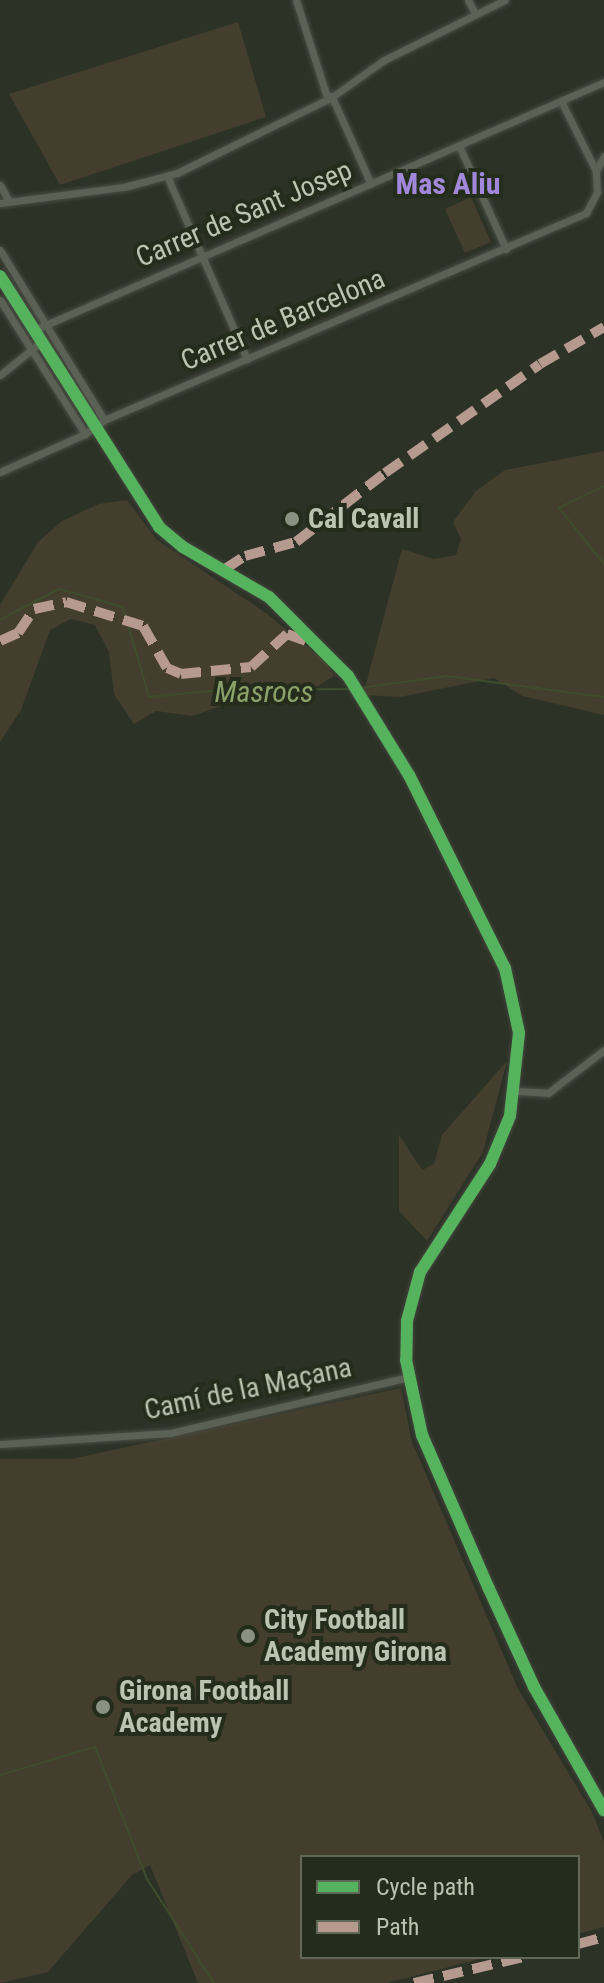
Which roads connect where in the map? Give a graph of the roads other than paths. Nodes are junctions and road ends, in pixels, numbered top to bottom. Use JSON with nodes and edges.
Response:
{"nodes":[{"id":1,"x":296,"y":0,"type":"edge"},
{"id":2,"x":468,"y":0,"type":"edge"},
{"id":3,"x":505,"y":0,"type":"edge"},
{"id":4,"x":475,"y":13,"type":"junction"},
{"id":5,"x":604,"y":82,"type":"edge"},
{"id":6,"x":332,"y":97,"type":"junction"},
{"id":7,"x":561,"y":101,"type":"junction"},
{"id":8,"x":460,"y":148,"type":"junction"},
{"id":9,"x":604,"y":156,"type":"edge"},
{"id":10,"x":596,"y":171,"type":"junction"},
{"id":11,"x":167,"y":176,"type":"junction"},
{"id":12,"x":371,"y":184,"type":"junction"},
{"id":13,"x":0,"y":185,"type":"edge"},
{"id":14,"x":600,"y":186,"type":"edge"},
{"id":15,"x":9,"y":201,"type":"junction"},
{"id":16,"x":0,"y":203,"type":"edge"},
{"id":17,"x":506,"y":249,"type":"junction"},
{"id":18,"x":0,"y":250,"type":"edge"},
{"id":19,"x":202,"y":255,"type":"junction"},
{"id":20,"x":0,"y":276,"type":"edge"},
{"id":21,"x":0,"y":300,"type":"edge"},
{"id":22,"x":39,"y":327,"type":"junction"},
{"id":23,"x":41,"y":342,"type":"junction"},
{"id":24,"x":31,"y":350,"type":"junction"},
{"id":25,"x":247,"y":359,"type":"junction"},
{"id":26,"x":0,"y":375,"type":"edge"},
{"id":27,"x":104,"y":420,"type":"junction"},
{"id":28,"x":90,"y":430,"type":"junction"},
{"id":29,"x":0,"y":472,"type":"edge"},
{"id":30,"x":604,"y":1050,"type":"edge"},
{"id":31,"x":515,"y":1091,"type":"junction"},
{"id":32,"x":408,"y":1377,"type":"junction"},
{"id":33,"x":0,"y":1444,"type":"edge"},
{"id":34,"x":604,"y":1810,"type":"edge"}],
"edges":[{"from":1,"to":6,"type":"street"},
{"from":2,"to":4,"type":"street"},
{"from":3,"to":4,"type":"street"},
{"from":4,"to":6,"type":"street"},
{"from":5,"to":7,"type":"street","name":"Carrer de Sant Josep"},
{"from":6,"to":11,"type":"street"},
{"from":6,"to":12,"type":"street"},
{"from":7,"to":8,"type":"street","name":"Carrer de Sant Josep"},
{"from":7,"to":10,"type":"street"},
{"from":8,"to":12,"type":"street","name":"Carrer de Sant Josep"},
{"from":8,"to":17,"type":"street"},
{"from":9,"to":10,"type":"street"},
{"from":10,"to":14,"type":"street"},
{"from":11,"to":15,"type":"street"},
{"from":11,"to":19,"type":"street"},
{"from":12,"to":19,"type":"street","name":"Carrer de Sant Josep"},
{"from":13,"to":15,"type":"street"},
{"from":14,"to":17,"type":"street","name":"Carrer de Barcelona"},
{"from":15,"to":16,"type":"street"},
{"from":17,"to":25,"type":"street","name":"Carrer de Barcelona"},
{"from":18,"to":22,"type":"street"},
{"from":19,"to":22,"type":"street","name":"Carrer de Sant Josep"},
{"from":19,"to":25,"type":"street"},
{"from":20,"to":22,"type":"street"},
{"from":21,"to":24,"type":"street"},
{"from":22,"to":23,"type":"street"},
{"from":22,"to":27,"type":"street"},
{"from":23,"to":24,"type":"street"},
{"from":23,"to":28,"type":"street"},
{"from":24,"to":26,"type":"street"},
{"from":24,"to":28,"type":"street"},
{"from":25,"to":27,"type":"street","name":"Carrer de Barcelona"},
{"from":27,"to":28,"type":"street","name":"Carrer de Barcelona"},
{"from":28,"to":29,"type":"street","name":"Carrer de Barcelona"},
{"from":28,"to":31,"type":"street"},
{"from":30,"to":31,"type":"street"},
{"from":31,"to":32,"type":"street"},
{"from":32,"to":33,"type":"street","name":"Camí de la Maçana"},
{"from":32,"to":34,"type":"street"}]}
